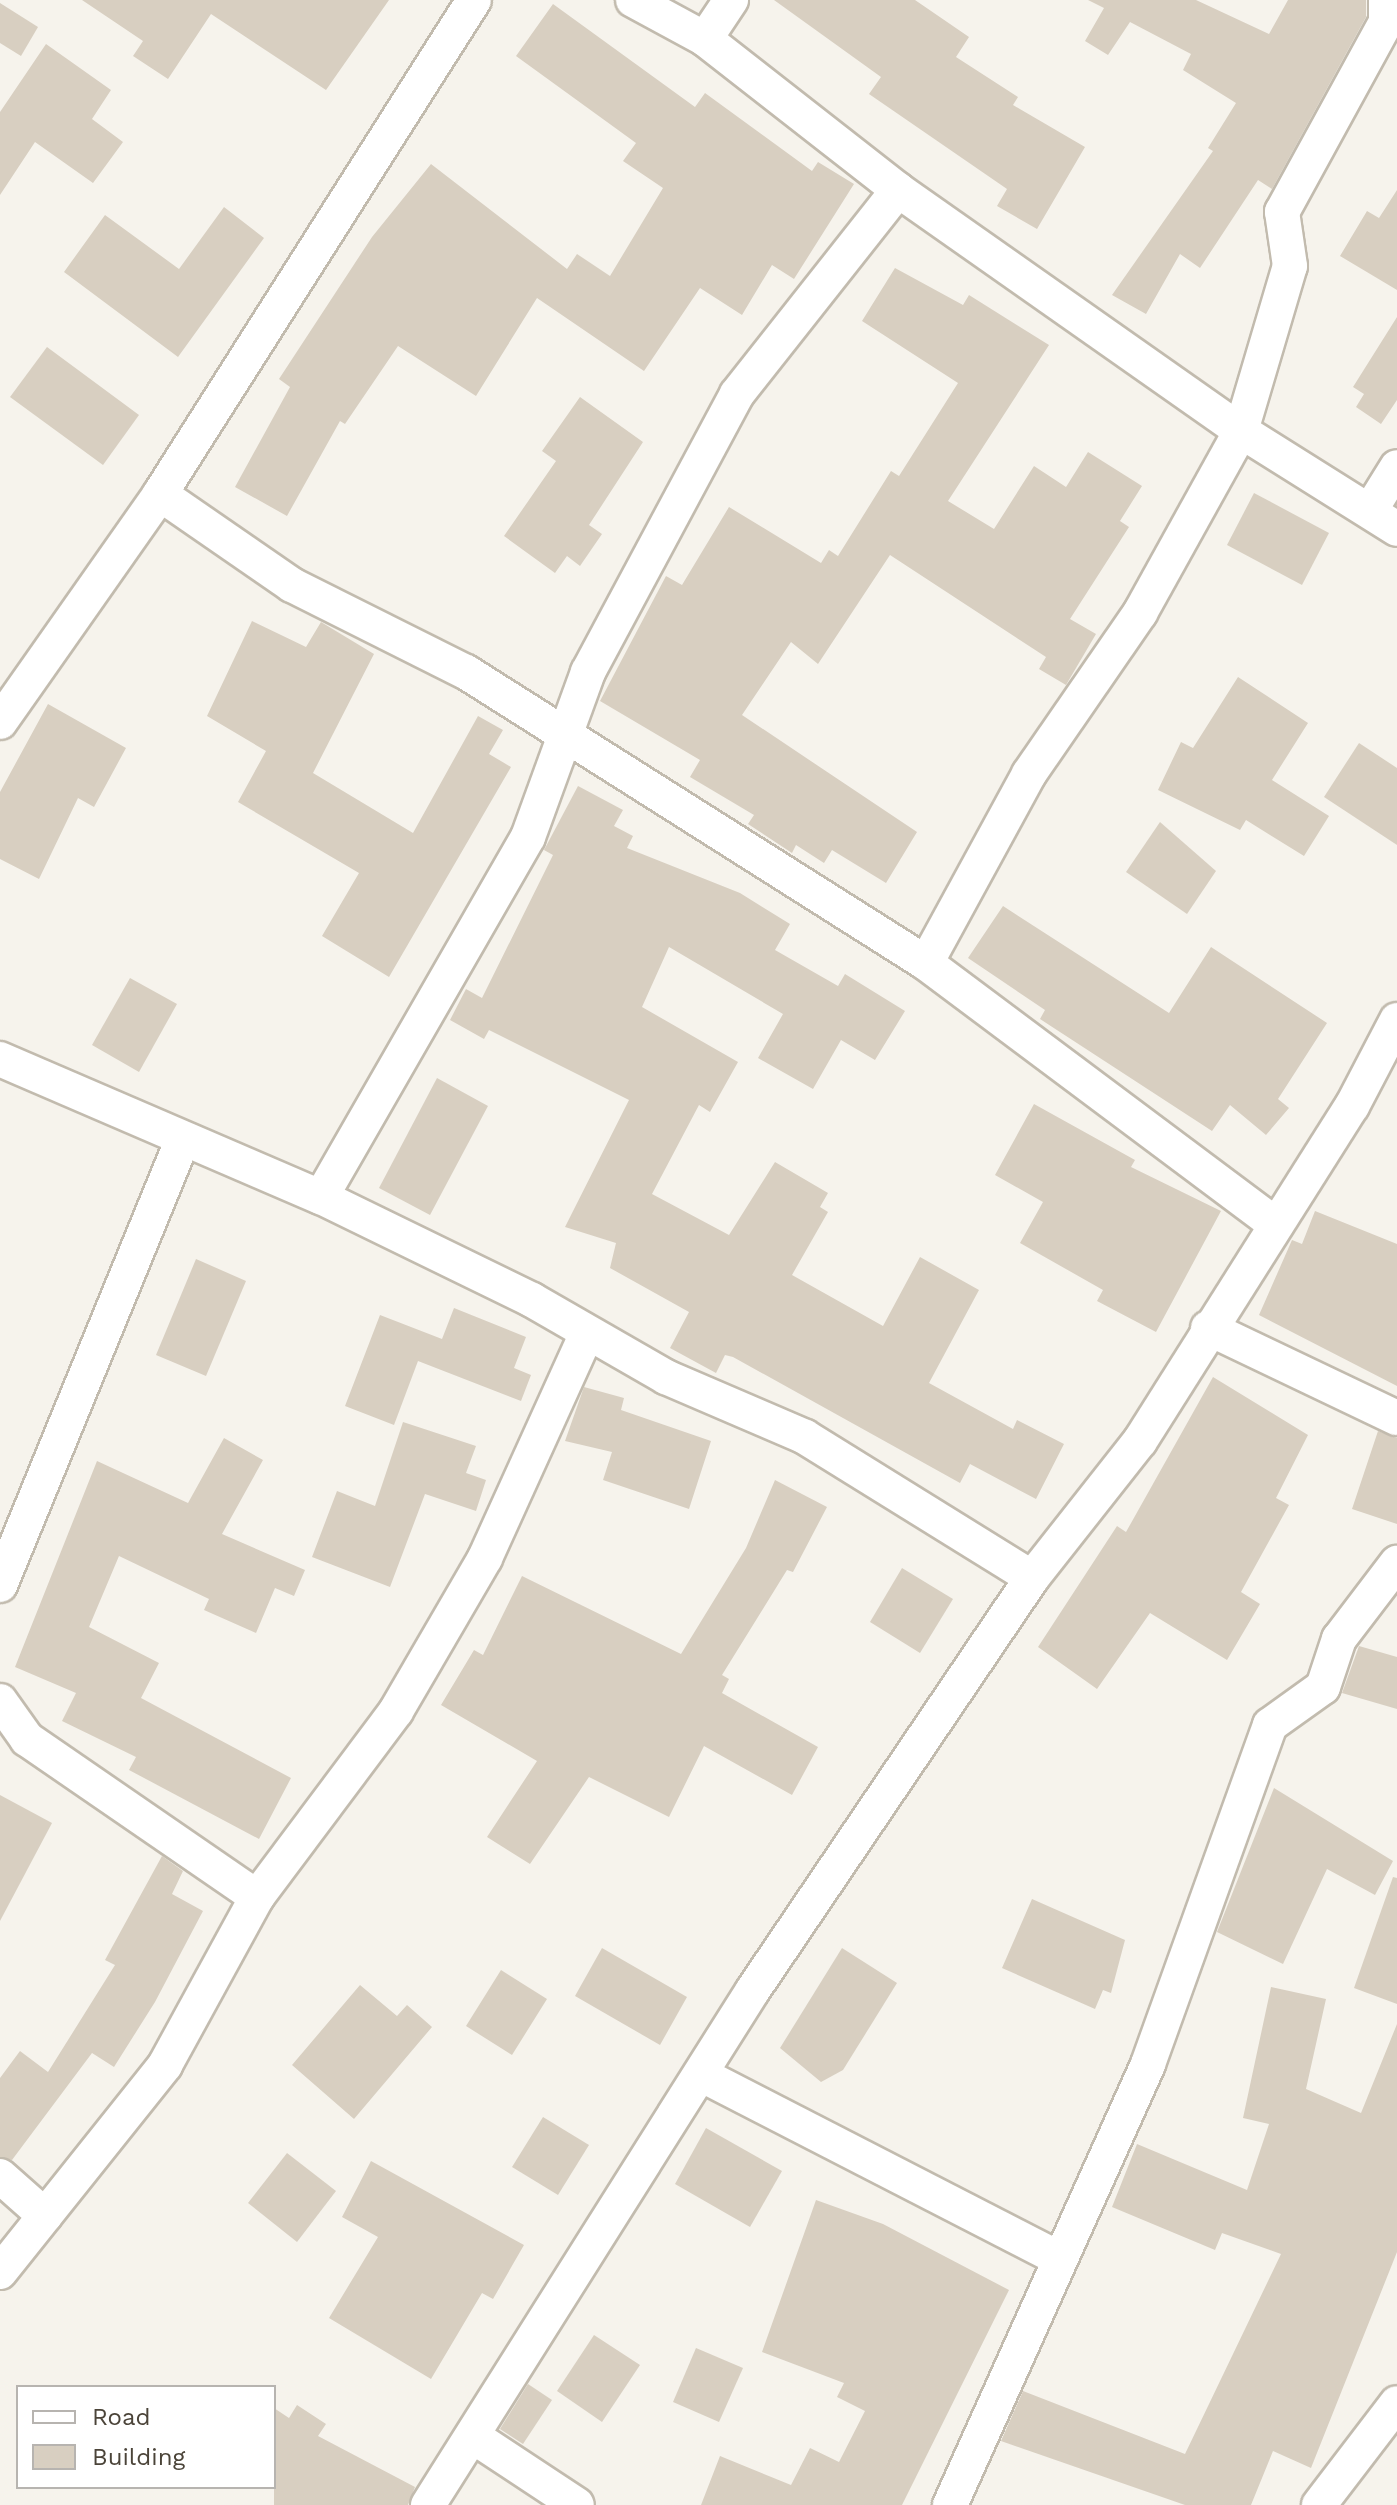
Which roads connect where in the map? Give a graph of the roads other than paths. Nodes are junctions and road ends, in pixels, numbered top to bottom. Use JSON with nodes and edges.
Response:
{"nodes":[{"id":1,"x":474,"y":0,"type":"edge"},
{"id":2,"x":633,"y":0,"type":"edge"},
{"id":3,"x":731,"y":0,"type":"edge"},
{"id":4,"x":1386,"y":0,"type":"edge"},
{"id":5,"x":705,"y":39,"type":"junction"},
{"id":6,"x":898,"y":190,"type":"junction"},
{"id":7,"x":1241,"y":431,"type":"junction"},
{"id":8,"x":1397,"y":467,"type":"edge"},
{"id":9,"x":160,"y":494,"type":"junction"},
{"id":10,"x":1384,"y":519,"type":"edge"},
{"id":11,"x":0,"y":722,"type":"edge"},
{"id":12,"x":564,"y":740,"type":"junction"},
{"id":13,"x":926,"y":963,"type":"junction"},
{"id":14,"x":1396,"y":1023,"type":"edge"},
{"id":15,"x":0,"y":1059,"type":"edge"},
{"id":16,"x":182,"y":1142,"type":"junction"},
{"id":17,"x":321,"y":1197,"type":"junction"},
{"id":18,"x":1276,"y":1225,"type":"junction"},
{"id":19,"x":1208,"y":1328,"type":"junction"},
{"id":20,"x":587,"y":1333,"type":"junction"},
{"id":21,"x":1397,"y":1418,"type":"edge"},
{"id":22,"x":1397,"y":1563,"type":"edge"},
{"id":23,"x":1032,"y":1578,"type":"junction"},
{"id":24,"x":0,"y":1585,"type":"edge"},
{"id":25,"x":0,"y":1701,"type":"edge"},
{"id":26,"x":257,"y":1897,"type":"junction"},
{"id":27,"x":702,"y":2075,"type":"junction"},
{"id":28,"x":0,"y":2176,"type":"edge"},
{"id":29,"x":45,"y":2216,"type":"junction"},
{"id":30,"x":1058,"y":2258,"type":"junction"},
{"id":31,"x":0,"y":2272,"type":"edge"},
{"id":32,"x":1397,"y":2403,"type":"edge"},
{"id":33,"x":474,"y":2437,"type":"junction"},
{"id":34,"x":428,"y":2505,"type":"edge"},
{"id":35,"x":577,"y":2505,"type":"edge"},
{"id":36,"x":950,"y":2505,"type":"edge"},
{"id":37,"x":1319,"y":2505,"type":"edge"}],
"edges":[{"from":1,"to":9,"type":"street"},
{"from":2,"to":5,"type":"street"},
{"from":3,"to":5,"type":"street"},
{"from":4,"to":7,"type":"street"},
{"from":5,"to":6,"type":"street"},
{"from":6,"to":7,"type":"street"},
{"from":6,"to":12,"type":"street"},
{"from":7,"to":10,"type":"street"},
{"from":7,"to":13,"type":"street"},
{"from":8,"to":10,"type":"street"},
{"from":9,"to":11,"type":"street"},
{"from":9,"to":12,"type":"street"},
{"from":12,"to":13,"type":"street"},
{"from":12,"to":17,"type":"street"},
{"from":13,"to":18,"type":"street"},
{"from":14,"to":18,"type":"street"},
{"from":15,"to":16,"type":"street"},
{"from":16,"to":17,"type":"street"},
{"from":16,"to":24,"type":"street"},
{"from":17,"to":20,"type":"street"},
{"from":18,"to":19,"type":"street"},
{"from":19,"to":21,"type":"street"},
{"from":19,"to":23,"type":"street"},
{"from":20,"to":23,"type":"street"},
{"from":20,"to":26,"type":"street"},
{"from":22,"to":30,"type":"street"},
{"from":23,"to":27,"type":"street"},
{"from":25,"to":26,"type":"street"},
{"from":26,"to":29,"type":"street"},
{"from":27,"to":30,"type":"street"},
{"from":27,"to":33,"type":"street"},
{"from":28,"to":29,"type":"street"},
{"from":29,"to":31,"type":"street"},
{"from":30,"to":36,"type":"street"},
{"from":32,"to":37,"type":"street"},
{"from":33,"to":34,"type":"street"},
{"from":33,"to":35,"type":"street"}]}
